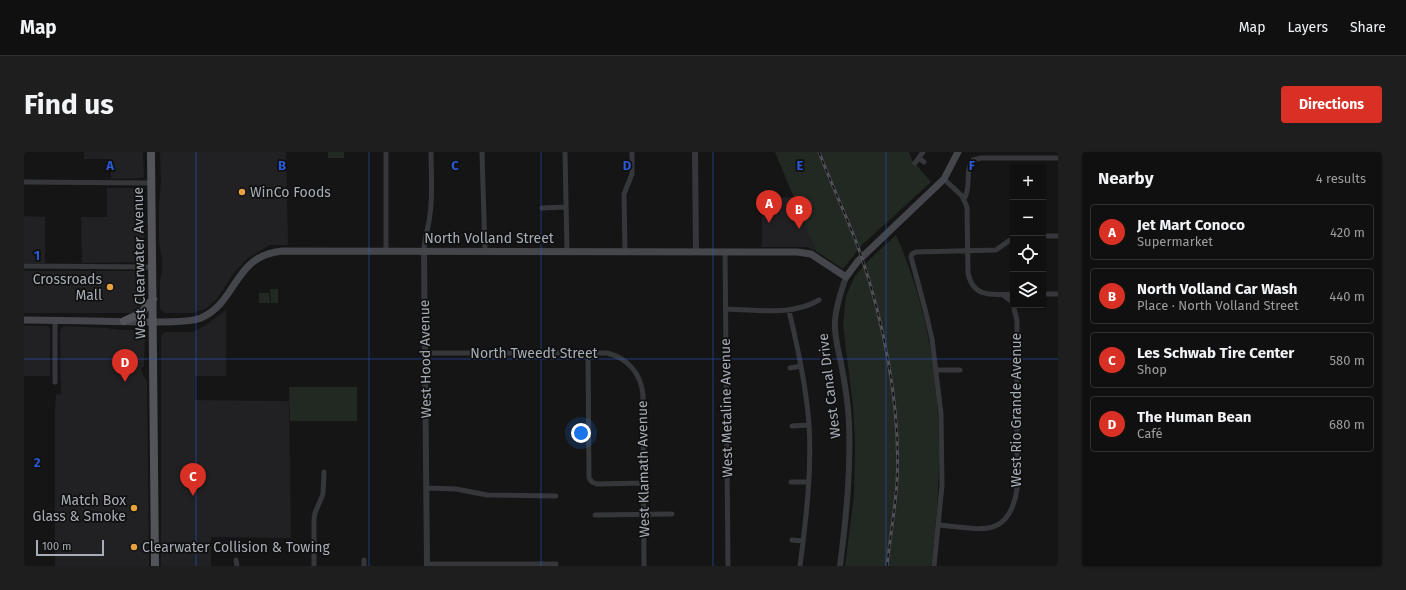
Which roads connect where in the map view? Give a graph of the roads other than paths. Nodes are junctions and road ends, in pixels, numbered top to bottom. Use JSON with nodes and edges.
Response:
{"nodes":[{"id":1,"x":151,"y":152,"type":"edge"},
{"id":2,"x":386,"y":152,"type":"edge"},
{"id":3,"x":431,"y":152,"type":"edge"},
{"id":4,"x":482,"y":152,"type":"edge"},
{"id":5,"x":565,"y":152,"type":"edge"},
{"id":6,"x":632,"y":152,"type":"edge"},
{"id":7,"x":695,"y":152,"type":"edge"},
{"id":8,"x":924,"y":152,"type":"edge"},
{"id":9,"x":958,"y":152,"type":"edge"},
{"id":10,"x":919,"y":158,"type":"junction"},
{"id":11,"x":1058,"y":158,"type":"edge"},
{"id":12,"x":924,"y":162,"type":"dead end"},
{"id":13,"x":914,"y":163,"type":"dead end"},
{"id":14,"x":944,"y":179,"type":"junction"},
{"id":15,"x":24,"y":182,"type":"edge"},
{"id":16,"x":151,"y":183,"type":"junction"},
{"id":17,"x":964,"y":199,"type":"junction"},
{"id":18,"x":566,"y":207,"type":"junction"},
{"id":19,"x":542,"y":208,"type":"dead end"},
{"id":20,"x":1046,"y":236,"type":"edge"},
{"id":21,"x":1058,"y":236,"type":"edge"},
{"id":22,"x":1010,"y":240,"type":"edge"},
{"id":23,"x":386,"y":250,"type":"junction"},
{"id":24,"x":696,"y":250,"type":"junction"},
{"id":25,"x":967,"y":250,"type":"junction"},
{"id":26,"x":424,"y":251,"type":"junction"},
{"id":27,"x":485,"y":251,"type":"junction"},
{"id":28,"x":567,"y":251,"type":"junction"},
{"id":29,"x":625,"y":251,"type":"junction"},
{"id":30,"x":725,"y":251,"type":"junction"},
{"id":31,"x":24,"y":266,"type":"edge"},
{"id":32,"x":152,"y":267,"type":"junction"},
{"id":33,"x":846,"y":277,"type":"junction"},
{"id":34,"x":1002,"y":294,"type":"junction"},
{"id":35,"x":1010,"y":294,"type":"edge"},
{"id":36,"x":1046,"y":294,"type":"edge"},
{"id":37,"x":1058,"y":294,"type":"edge"},
{"id":38,"x":153,"y":299,"type":"junction"},
{"id":39,"x":819,"y":300,"type":"dead end"},
{"id":40,"x":1010,"y":300,"type":"edge"},
{"id":41,"x":1014,"y":308,"type":"edge"},
{"id":42,"x":726,"y":309,"type":"junction"},
{"id":43,"x":789,"y":310,"type":"junction"},
{"id":44,"x":24,"y":320,"type":"edge"},
{"id":45,"x":55,"y":320,"type":"junction"},
{"id":46,"x":124,"y":322,"type":"junction"},
{"id":47,"x":153,"y":322,"type":"junction"},
{"id":48,"x":425,"y":353,"type":"junction"},
{"id":49,"x":588,"y":353,"type":"junction"},
{"id":50,"x":802,"y":366,"type":"junction"},
{"id":51,"x":790,"y":368,"type":"dead end"},
{"id":52,"x":937,"y":370,"type":"junction"},
{"id":53,"x":960,"y":370,"type":"dead end"},
{"id":54,"x":636,"y":372,"type":"joint"},
{"id":55,"x":55,"y":382,"type":"dead end"},
{"id":56,"x":809,"y":425,"type":"junction"},
{"id":57,"x":792,"y":426,"type":"dead end"},
{"id":58,"x":324,"y":472,"type":"dead end"},
{"id":59,"x":791,"y":482,"type":"dead end"},
{"id":60,"x":809,"y":482,"type":"junction"},
{"id":61,"x":644,"y":483,"type":"junction"},
{"id":62,"x":426,"y":488,"type":"junction"},
{"id":63,"x":556,"y":496,"type":"dead end"},
{"id":64,"x":672,"y":514,"type":"dead end"},
{"id":65,"x":595,"y":515,"type":"dead end"},
{"id":66,"x":644,"y":515,"type":"junction"},
{"id":67,"x":939,"y":525,"type":"junction"},
{"id":68,"x":792,"y":540,"type":"dead end"},
{"id":69,"x":803,"y":541,"type":"junction"},
{"id":70,"x":364,"y":560,"type":"dead end"},
{"id":71,"x":556,"y":564,"type":"dead end"},
{"id":72,"x":427,"y":565,"type":"edge"},
{"id":73,"x":156,"y":566,"type":"edge"},
{"id":74,"x":314,"y":566,"type":"edge"},
{"id":75,"x":364,"y":566,"type":"edge"},
{"id":76,"x":644,"y":566,"type":"edge"},
{"id":77,"x":728,"y":566,"type":"edge"},
{"id":78,"x":800,"y":566,"type":"edge"},
{"id":79,"x":840,"y":566,"type":"edge"},
{"id":80,"x":934,"y":566,"type":"edge"}],
"edges":[{"from":1,"to":16,"type":"main road","name":"West Clearwater Avenue"},
{"from":2,"to":23,"type":"street"},
{"from":3,"to":26,"type":"street","name":"West Hood Avenue"},
{"from":4,"to":27,"type":"street"},
{"from":5,"to":18,"type":"street"},
{"from":6,"to":29,"type":"street"},
{"from":7,"to":24,"type":"street"},
{"from":8,"to":10,"type":"street"},
{"from":9,"to":14,"type":"main road","name":"West Canal Drive"},
{"from":10,"to":12,"type":"street"},
{"from":10,"to":13,"type":"street"},
{"from":11,"to":17,"type":"street"},
{"from":14,"to":17,"type":"street"},
{"from":14,"to":33,"type":"main road","name":"West Canal Drive"},
{"from":15,"to":16,"type":"street"},
{"from":16,"to":32,"type":"main road","name":"West Clearwater Avenue"},
{"from":17,"to":25,"type":"street"},
{"from":18,"to":19,"type":"street"},
{"from":18,"to":28,"type":"street"},
{"from":20,"to":21,"type":"street"},
{"from":22,"to":25,"type":"street"},
{"from":23,"to":26,"type":"main road","name":"North Volland Street"},
{"from":23,"to":47,"type":"main road","name":"North Volland Street"},
{"from":24,"to":29,"type":"main road","name":"North Volland Street"},
{"from":24,"to":30,"type":"main road","name":"North Volland Street"},
{"from":25,"to":34,"type":"street"},
{"from":25,"to":52,"type":"street"},
{"from":26,"to":27,"type":"main road","name":"North Volland Street"},
{"from":26,"to":48,"type":"street","name":"West Hood Avenue"},
{"from":27,"to":28,"type":"main road","name":"North Volland Street"},
{"from":28,"to":29,"type":"main road","name":"North Volland Street"},
{"from":30,"to":33,"type":"main road","name":"North Volland Street"},
{"from":30,"to":42,"type":"street","name":"West Metaline Avenue"},
{"from":31,"to":32,"type":"street"},
{"from":32,"to":38,"type":"main road","name":"West Clearwater Avenue"},
{"from":33,"to":79,"type":"street","name":"West Canal Drive"},
{"from":34,"to":35,"type":"street"},
{"from":34,"to":40,"type":"street","name":"West Rio Grande Avenue"},
{"from":36,"to":37,"type":"street"},
{"from":38,"to":46,"type":"main road"},
{"from":38,"to":47,"type":"main road","name":"West Clearwater Avenue"},
{"from":39,"to":43,"type":"street"},
{"from":41,"to":67,"type":"street","name":"West Rio Grande Avenue"},
{"from":42,"to":43,"type":"street"},
{"from":42,"to":77,"type":"street","name":"West Metaline Avenue"},
{"from":43,"to":50,"type":"street"},
{"from":44,"to":45,"type":"main road","name":"North Volland Street"},
{"from":45,"to":46,"type":"main road","name":"North Volland Street"},
{"from":45,"to":55,"type":"street"},
{"from":46,"to":47,"type":"main road","name":"North Volland Street"},
{"from":47,"to":73,"type":"main road","name":"West Clearwater Avenue"},
{"from":48,"to":49,"type":"street","name":"North Tweedt Street"},
{"from":48,"to":62,"type":"street","name":"West Hood Avenue"},
{"from":49,"to":54,"type":"street","name":"North Tweedt Street"},
{"from":49,"to":61,"type":"street"},
{"from":50,"to":51,"type":"street"},
{"from":50,"to":56,"type":"street"},
{"from":52,"to":53,"type":"street"},
{"from":52,"to":67,"type":"street"},
{"from":54,"to":61,"type":"street","name":"West Klamath Avenue"},
{"from":56,"to":57,"type":"street"},
{"from":56,"to":60,"type":"street"},
{"from":58,"to":74,"type":"street"},
{"from":59,"to":60,"type":"street"},
{"from":60,"to":69,"type":"street"},
{"from":61,"to":66,"type":"street","name":"West Klamath Avenue"},
{"from":62,"to":63,"type":"street"},
{"from":62,"to":72,"type":"street","name":"West Hood Avenue"},
{"from":64,"to":66,"type":"street"},
{"from":65,"to":66,"type":"street"},
{"from":66,"to":76,"type":"street","name":"West Klamath Avenue"},
{"from":67,"to":80,"type":"street"},
{"from":68,"to":69,"type":"street"},
{"from":69,"to":78,"type":"street"},
{"from":70,"to":75,"type":"street"},
{"from":71,"to":72,"type":"street"}]}
